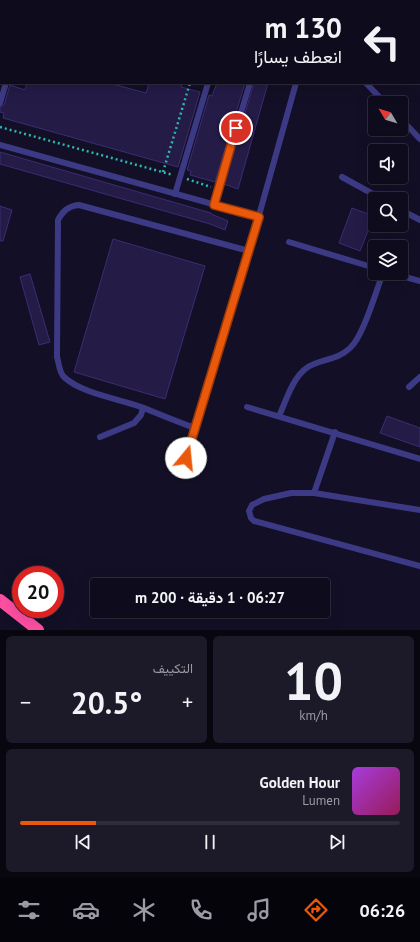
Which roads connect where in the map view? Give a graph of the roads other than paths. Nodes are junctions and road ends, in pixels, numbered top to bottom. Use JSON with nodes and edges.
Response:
{"nodes":[{"id":1,"x":6,"y":84,"type":"edge"},
{"id":2,"x":208,"y":84,"type":"edge"},
{"id":3,"x":250,"y":84,"type":"edge"},
{"id":4,"x":296,"y":84,"type":"edge"},
{"id":5,"x":367,"y":84,"type":"edge"},
{"id":6,"x":378,"y":96,"type":"edge"},
{"id":7,"x":0,"y":103,"type":"edge"},
{"id":8,"x":408,"y":126,"type":"edge"},
{"id":9,"x":420,"y":139,"type":"edge"},
{"id":10,"x":0,"y":145,"type":"edge"},
{"id":11,"x":342,"y":177,"type":"dead end"},
{"id":12,"x":369,"y":192,"type":"edge"},
{"id":13,"x":175,"y":194,"type":"junction"},
{"id":14,"x":214,"y":205,"type":"junction"},
{"id":15,"x":408,"y":214,"type":"edge"},
{"id":16,"x":259,"y":217,"type":"junction"},
{"id":17,"x":420,"y":220,"type":"edge"},
{"id":18,"x":289,"y":242,"type":"dead end"},
{"id":19,"x":249,"y":251,"type":"junction"},
{"id":20,"x":368,"y":266,"type":"edge"},
{"id":21,"x":408,"y":278,"type":"edge"},
{"id":22,"x":380,"y":280,"type":"edge"},
{"id":23,"x":420,"y":281,"type":"edge"},
{"id":24,"x":420,"y":377,"type":"edge"},
{"id":25,"x":409,"y":388,"type":"dead end"},
{"id":26,"x":247,"y":407,"type":"dead end"},
{"id":27,"x":143,"y":408,"type":"junction"},
{"id":28,"x":279,"y":416,"type":"junction"},
{"id":29,"x":195,"y":428,"type":"junction"},
{"id":30,"x":334,"y":432,"type":"junction"},
{"id":31,"x":100,"y":436,"type":"dead end"},
{"id":32,"x":186,"y":458,"type":"dead end"},
{"id":33,"x":420,"y":459,"type":"edge"},
{"id":34,"x":314,"y":493,"type":"junction"},
{"id":35,"x":420,"y":510,"type":"edge"},
{"id":36,"x":420,"y":566,"type":"edge"},
{"id":37,"x":0,"y":600,"type":"edge"},
{"id":38,"x":38,"y":630,"type":"edge"}],
"edges":[{"from":1,"to":7,"type":"lane"},
{"from":2,"to":13,"type":"lane"},
{"from":3,"to":14,"type":"lane"},
{"from":4,"to":16,"type":"lane"},
{"from":5,"to":6,"type":"lane"},
{"from":8,"to":9,"type":"lane"},
{"from":10,"to":13,"type":"lane"},
{"from":11,"to":12,"type":"lane"},
{"from":13,"to":14,"type":"lane"},
{"from":14,"to":16,"type":"lane"},
{"from":15,"to":17,"type":"lane"},
{"from":16,"to":19,"type":"lane"},
{"from":18,"to":20,"type":"lane"},
{"from":19,"to":27,"type":"lane"},
{"from":19,"to":29,"type":"lane"},
{"from":21,"to":23,"type":"lane"},
{"from":22,"to":28,"type":"lane"},
{"from":24,"to":25,"type":"lane"},
{"from":26,"to":28,"type":"lane"},
{"from":27,"to":29,"type":"lane"},
{"from":27,"to":31,"type":"lane"},
{"from":28,"to":30,"type":"lane"},
{"from":29,"to":32,"type":"lane"},
{"from":30,"to":33,"type":"lane"},
{"from":30,"to":34,"type":"lane"},
{"from":34,"to":35,"type":"lane"},
{"from":34,"to":36,"type":"lane"},
{"from":37,"to":38,"type":"highway"}]}
